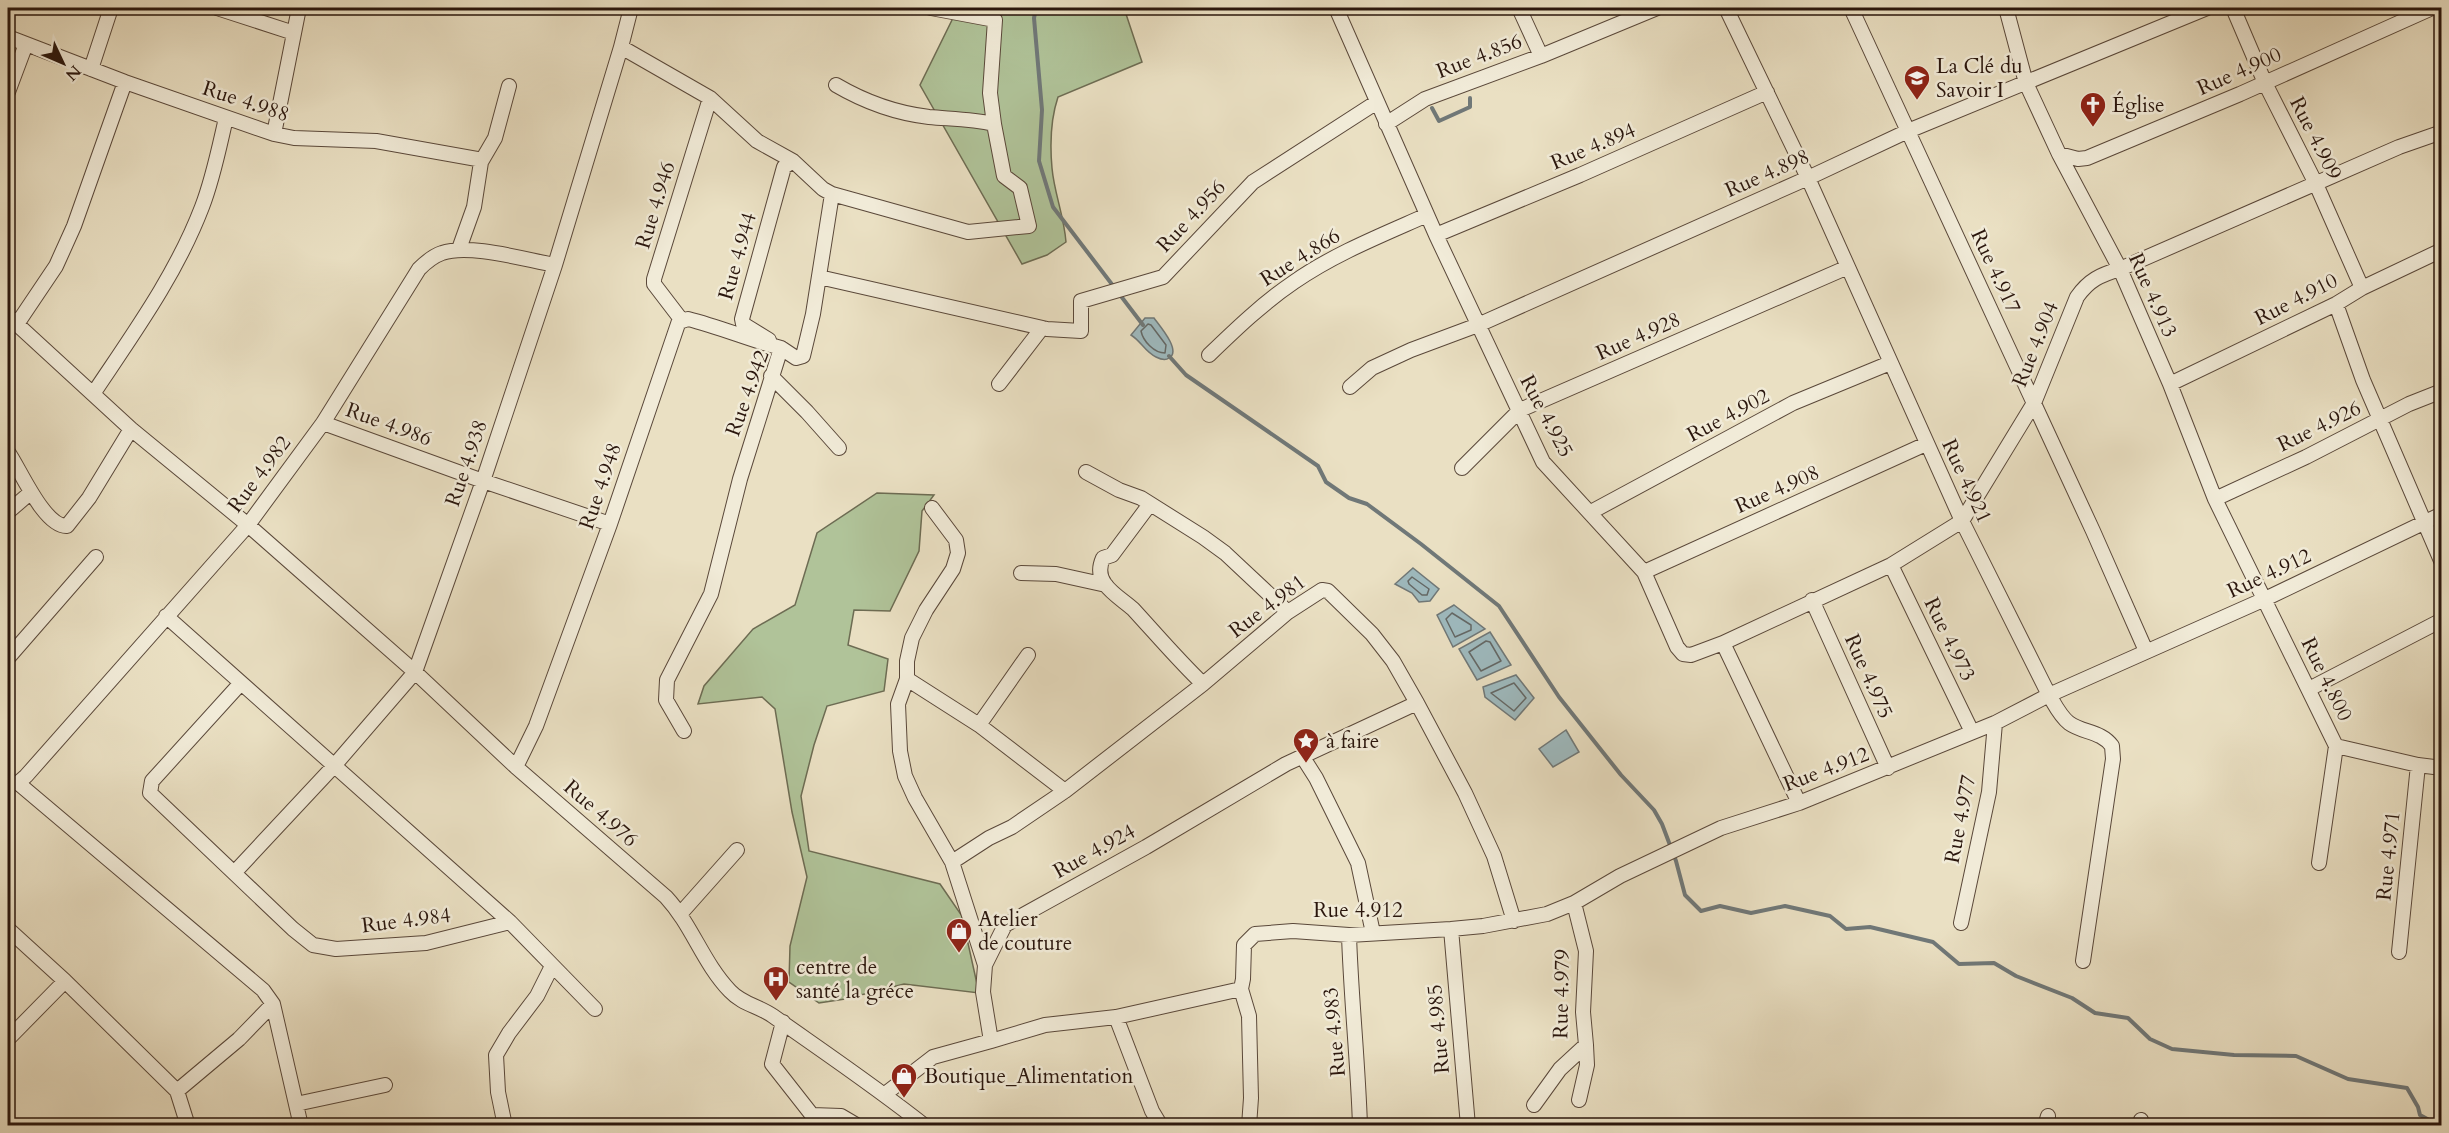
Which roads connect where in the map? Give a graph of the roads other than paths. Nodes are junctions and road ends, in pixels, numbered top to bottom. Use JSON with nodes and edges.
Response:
{"nodes":[{"id":1,"x":111,"y":8,"type":"edge"},
{"id":2,"x":217,"y":8,"type":"edge"},
{"id":3,"x":299,"y":8,"type":"edge"},
{"id":4,"x":631,"y":8,"type":"edge"},
{"id":5,"x":932,"y":8,"type":"edge"},
{"id":6,"x":1336,"y":8,"type":"edge"},
{"id":7,"x":1519,"y":8,"type":"edge"},
{"id":8,"x":1657,"y":8,"type":"edge"},
{"id":9,"x":1726,"y":8,"type":"edge"},
{"id":10,"x":1851,"y":8,"type":"edge"},
{"id":11,"x":2006,"y":8,"type":"edge"},
{"id":12,"x":2207,"y":8,"type":"edge"},
{"id":13,"x":2233,"y":8,"type":"edge"},
{"id":14,"x":2432,"y":8,"type":"edge"},
{"id":15,"x":1627,"y":13,"type":"edge"},
{"id":16,"x":294,"y":33,"type":"junction"},
{"id":17,"x":8,"y":37,"type":"edge"},
{"id":18,"x":26,"y":44,"type":"junction"},
{"id":19,"x":621,"y":47,"type":"junction"},
{"id":20,"x":1540,"y":56,"type":"junction"},
{"id":21,"x":91,"y":69,"type":"junction"},
{"id":22,"x":125,"y":82,"type":"junction"},
{"id":23,"x":2026,"y":82,"type":"junction"},
{"id":24,"x":2265,"y":83,"type":"junction"},
{"id":25,"x":836,"y":85,"type":"dead end"},
{"id":26,"x":509,"y":86,"type":"dead end"},
{"id":27,"x":1767,"y":92,"type":"junction"},
{"id":28,"x":8,"y":93,"type":"edge"},
{"id":29,"x":710,"y":98,"type":"junction"},
{"id":30,"x":1377,"y":102,"type":"junction"},
{"id":31,"x":226,"y":118,"type":"junction"},
{"id":32,"x":994,"y":124,"type":"junction"},
{"id":33,"x":1386,"y":124,"type":"junction"},
{"id":34,"x":1908,"y":131,"type":"junction"},
{"id":35,"x":2442,"y":132,"type":"edge"},
{"id":36,"x":274,"y":134,"type":"junction"},
{"id":37,"x":2059,"y":154,"type":"junction"},
{"id":38,"x":793,"y":161,"type":"junction"},
{"id":39,"x":481,"y":162,"type":"junction"},
{"id":40,"x":1808,"y":178,"type":"junction"},
{"id":41,"x":2316,"y":184,"type":"junction"},
{"id":42,"x":832,"y":194,"type":"junction"},
{"id":43,"x":1427,"y":215,"type":"junction"},
{"id":44,"x":1436,"y":235,"type":"junction"},
{"id":45,"x":459,"y":249,"type":"junction"},
{"id":46,"x":2442,"y":250,"type":"edge"},
{"id":47,"x":555,"y":265,"type":"junction"},
{"id":48,"x":1848,"y":267,"type":"junction"},
{"id":49,"x":2120,"y":269,"type":"junction"},
{"id":50,"x":819,"y":277,"type":"junction"},
{"id":51,"x":2362,"y":288,"type":"junction"},
{"id":52,"x":2336,"y":304,"type":"junction"},
{"id":53,"x":680,"y":318,"type":"junction"},
{"id":54,"x":12,"y":320,"type":"edge"},
{"id":55,"x":1478,"y":325,"type":"junction"},
{"id":56,"x":1042,"y":328,"type":"junction"},
{"id":57,"x":782,"y":348,"type":"junction"},
{"id":58,"x":1209,"y":355,"type":"dead end"},
{"id":59,"x":1890,"y":363,"type":"junction"},
{"id":60,"x":771,"y":376,"type":"junction"},
{"id":61,"x":999,"y":384,"type":"dead end"},
{"id":62,"x":2170,"y":384,"type":"junction"},
{"id":63,"x":1350,"y":387,"type":"dead end"},
{"id":64,"x":2442,"y":391,"type":"edge"},
{"id":65,"x":93,"y":394,"type":"junction"},
{"id":66,"x":2034,"y":403,"type":"junction"},
{"id":67,"x":1520,"y":410,"type":"junction"},
{"id":68,"x":2380,"y":420,"type":"junction"},
{"id":69,"x":323,"y":423,"type":"junction"},
{"id":70,"x":131,"y":429,"type":"junction"},
{"id":71,"x":1926,"y":444,"type":"junction"},
{"id":72,"x":839,"y":448,"type":"dead end"},
{"id":73,"x":8,"y":452,"type":"edge"},
{"id":74,"x":1462,"y":468,"type":"dead end"},
{"id":75,"x":1086,"y":472,"type":"dead end"},
{"id":76,"x":483,"y":481,"type":"junction"},
{"id":77,"x":30,"y":493,"type":"junction"},
{"id":78,"x":2215,"y":500,"type":"junction"},
{"id":79,"x":1149,"y":504,"type":"junction"},
{"id":80,"x":932,"y":508,"type":"dead end"},
{"id":81,"x":8,"y":512,"type":"edge"},
{"id":82,"x":1591,"y":512,"type":"junction"},
{"id":83,"x":2442,"y":514,"type":"edge"},
{"id":84,"x":1962,"y":521,"type":"junction"},
{"id":85,"x":2425,"y":522,"type":"junction"},
{"id":86,"x":609,"y":524,"type":"junction"},
{"id":87,"x":248,"y":525,"type":"junction"},
{"id":88,"x":96,"y":557,"type":"dead end"},
{"id":89,"x":2442,"y":563,"type":"edge"},
{"id":90,"x":1891,"y":565,"type":"junction"},
{"id":91,"x":1644,"y":572,"type":"junction"},
{"id":92,"x":1021,"y":573,"type":"dead end"},
{"id":93,"x":1106,"y":585,"type":"junction"},
{"id":94,"x":2265,"y":599,"type":"junction"},
{"id":95,"x":1812,"y":600,"type":"junction"},
{"id":96,"x":1288,"y":612,"type":"junction"},
{"id":97,"x":166,"y":616,"type":"junction"},
{"id":98,"x":2442,"y":620,"type":"edge"},
{"id":99,"x":1723,"y":643,"type":"junction"},
{"id":100,"x":2146,"y":651,"type":"junction"},
{"id":101,"x":1028,"y":654,"type":"dead end"},
{"id":102,"x":8,"y":658,"type":"edge"},
{"id":103,"x":415,"y":672,"type":"junction"},
{"id":104,"x":907,"y":679,"type":"junction"},
{"id":105,"x":240,"y":684,"type":"junction"},
{"id":106,"x":1203,"y":684,"type":"junction"},
{"id":107,"x":2309,"y":689,"type":"junction"},
{"id":108,"x":2049,"y":695,"type":"junction"},
{"id":109,"x":1417,"y":703,"type":"junction"},
{"id":110,"x":1995,"y":723,"type":"junction"},
{"id":111,"x":979,"y":725,"type":"junction"},
{"id":112,"x":684,"y":731,"type":"dead end"},
{"id":113,"x":1972,"y":732,"type":"junction"},
{"id":114,"x":2336,"y":746,"type":"junction"},
{"id":115,"x":1302,"y":756,"type":"junction"},
{"id":116,"x":2418,"y":765,"type":"junction"},
{"id":117,"x":333,"y":767,"type":"junction"},
{"id":118,"x":516,"y":767,"type":"junction"},
{"id":119,"x":1888,"y":768,"type":"junction"},
{"id":120,"x":2442,"y":768,"type":"edge"},
{"id":121,"x":13,"y":783,"type":"edge"},
{"id":122,"x":1065,"y":791,"type":"junction"},
{"id":123,"x":1799,"y":803,"type":"junction"},
{"id":124,"x":738,"y":850,"type":"dead end"},
{"id":125,"x":952,"y":862,"type":"junction"},
{"id":126,"x":2319,"y":863,"type":"dead end"},
{"id":127,"x":234,"y":873,"type":"junction"},
{"id":128,"x":1574,"y":903,"type":"junction"},
{"id":129,"x":681,"y":913,"type":"junction"},
{"id":130,"x":1514,"y":921,"type":"junction"},
{"id":131,"x":510,"y":922,"type":"junction"},
{"id":132,"x":1961,"y":923,"type":"dead end"},
{"id":133,"x":8,"y":929,"type":"edge"},
{"id":134,"x":1451,"y":929,"type":"junction"},
{"id":135,"x":1373,"y":933,"type":"junction"},
{"id":136,"x":1349,"y":934,"type":"junction"},
{"id":137,"x":2399,"y":952,"type":"dead end"},
{"id":138,"x":2083,"y":961,"type":"dead end"},
{"id":139,"x":985,"y":965,"type":"junction"},
{"id":140,"x":552,"y":966,"type":"junction"},
{"id":141,"x":65,"y":981,"type":"junction"},
{"id":142,"x":1241,"y":989,"type":"junction"},
{"id":143,"x":273,"y":1004,"type":"junction"},
{"id":144,"x":595,"y":1009,"type":"dead end"},
{"id":145,"x":1116,"y":1017,"type":"junction"},
{"id":146,"x":783,"y":1022,"type":"junction"},
{"id":147,"x":8,"y":1039,"type":"edge"},
{"id":148,"x":991,"y":1041,"type":"junction"},
{"id":149,"x":1586,"y":1045,"type":"junction"},
{"id":150,"x":385,"y":1085,"type":"dead end"},
{"id":151,"x":177,"y":1091,"type":"junction"},
{"id":152,"x":885,"y":1094,"type":"junction"},
{"id":153,"x":1579,"y":1100,"type":"dead end"},
{"id":154,"x":296,"y":1104,"type":"junction"},
{"id":155,"x":1534,"y":1105,"type":"dead end"},
{"id":156,"x":188,"y":1125,"type":"edge"},
{"id":157,"x":301,"y":1125,"type":"edge"},
{"id":158,"x":505,"y":1125,"type":"edge"},
{"id":159,"x":858,"y":1125,"type":"edge"},
{"id":160,"x":925,"y":1125,"type":"edge"},
{"id":161,"x":1161,"y":1125,"type":"edge"},
{"id":162,"x":1249,"y":1125,"type":"edge"},
{"id":163,"x":1360,"y":1125,"type":"edge"},
{"id":164,"x":1468,"y":1125,"type":"edge"}],
"edges":[{"from":1,"to":21,"type":"street"},
{"from":2,"to":16,"type":"street"},
{"from":3,"to":16,"type":"street"},
{"from":4,"to":19,"type":"street","name":"Rue 4.938"},
{"from":5,"to":32,"type":"street"},
{"from":6,"to":30,"type":"street","name":"Rue 4.925"},
{"from":7,"to":20,"type":"street"},
{"from":8,"to":15,"type":"street","name":"Rue 4.856"},
{"from":9,"to":27,"type":"street","name":"Rue 4.921"},
{"from":10,"to":34,"type":"street","name":"Rue 4.917"},
{"from":11,"to":23,"type":"street","name":"Rue 4.913"},
{"from":12,"to":23,"type":"street","name":"Rue 4.898"},
{"from":13,"to":24,"type":"street","name":"Rue 4.909"},
{"from":14,"to":24,"type":"street","name":"Rue 4.900"},
{"from":15,"to":20,"type":"street","name":"Rue 4.856"},
{"from":16,"to":36,"type":"street"},
{"from":17,"to":18,"type":"street","name":"Rue 4.988"},
{"from":18,"to":21,"type":"street","name":"Rue 4.988"},
{"from":18,"to":28,"type":"street"},
{"from":19,"to":29,"type":"street"},
{"from":19,"to":47,"type":"street","name":"Rue 4.938"},
{"from":20,"to":33,"type":"street","name":"Rue 4.856"},
{"from":21,"to":22,"type":"street","name":"Rue 4.988"},
{"from":22,"to":31,"type":"street","name":"Rue 4.988"},
{"from":22,"to":54,"type":"street"},
{"from":23,"to":34,"type":"street","name":"Rue 4.898"},
{"from":23,"to":37,"type":"street","name":"Rue 4.913"},
{"from":24,"to":37,"type":"street","name":"Rue 4.900"},
{"from":24,"to":41,"type":"street","name":"Rue 4.909"},
{"from":25,"to":32,"type":"street"},
{"from":26,"to":39,"type":"street"},
{"from":27,"to":40,"type":"street","name":"Rue 4.921"},
{"from":27,"to":44,"type":"street","name":"Rue 4.894"},
{"from":29,"to":38,"type":"street"},
{"from":29,"to":53,"type":"street","name":"Rue 4.946"},
{"from":30,"to":33,"type":"street","name":"Rue 4.925"},
{"from":30,"to":56,"type":"street","name":"Rue 4.956"},
{"from":31,"to":36,"type":"street","name":"Rue 4.988"},
{"from":31,"to":65,"type":"street"},
{"from":32,"to":42,"type":"street"},
{"from":33,"to":43,"type":"street","name":"Rue 4.925"},
{"from":34,"to":40,"type":"street","name":"Rue 4.898"},
{"from":34,"to":66,"type":"street","name":"Rue 4.917"},
{"from":35,"to":41,"type":"street","name":"Rue 4.904"},
{"from":36,"to":39,"type":"street","name":"Rue 4.988"},
{"from":37,"to":49,"type":"street","name":"Rue 4.913"},
{"from":38,"to":42,"type":"street"},
{"from":38,"to":57,"type":"street","name":"Rue 4.944"},
{"from":39,"to":45,"type":"street"},
{"from":40,"to":48,"type":"street","name":"Rue 4.921"},
{"from":40,"to":55,"type":"street","name":"Rue 4.898"},
{"from":41,"to":49,"type":"street","name":"Rue 4.904"},
{"from":41,"to":51,"type":"street","name":"Rue 4.909"},
{"from":42,"to":50,"type":"street","name":"Rue 4.942"},
{"from":43,"to":44,"type":"street","name":"Rue 4.925"},
{"from":43,"to":58,"type":"street","name":"Rue 4.866"},
{"from":44,"to":55,"type":"street","name":"Rue 4.925"},
{"from":45,"to":47,"type":"street"},
{"from":45,"to":69,"type":"street","name":"Rue 4.982"},
{"from":46,"to":51,"type":"street","name":"Rue 4.910"},
{"from":47,"to":76,"type":"street","name":"Rue 4.938"},
{"from":48,"to":59,"type":"street","name":"Rue 4.921"},
{"from":48,"to":67,"type":"street","name":"Rue 4.928"},
{"from":49,"to":62,"type":"street","name":"Rue 4.913"},
{"from":49,"to":66,"type":"street","name":"Rue 4.904"},
{"from":50,"to":56,"type":"street","name":"Rue 4.956"},
{"from":50,"to":57,"type":"street","name":"Rue 4.942"},
{"from":51,"to":52,"type":"street","name":"Rue 4.910"},
{"from":52,"to":62,"type":"street","name":"Rue 4.910"},
{"from":52,"to":68,"type":"street"},
{"from":53,"to":57,"type":"street"},
{"from":53,"to":86,"type":"street","name":"Rue 4.948"},
{"from":54,"to":65,"type":"street","name":"Rue 4.976"},
{"from":55,"to":63,"type":"street","name":"Rue 4.898"},
{"from":55,"to":67,"type":"street","name":"Rue 4.925"},
{"from":56,"to":61,"type":"street"},
{"from":57,"to":60,"type":"street","name":"Rue 4.942"},
{"from":59,"to":71,"type":"street","name":"Rue 4.921"},
{"from":59,"to":82,"type":"street","name":"Rue 4.902"},
{"from":60,"to":72,"type":"street"},
{"from":60,"to":112,"type":"street","name":"Rue 4.942"},
{"from":62,"to":78,"type":"street","name":"Rue 4.913"},
{"from":64,"to":68,"type":"street","name":"Rue 4.926"},
{"from":65,"to":70,"type":"street","name":"Rue 4.976"},
{"from":66,"to":84,"type":"street","name":"Rue 4.904"},
{"from":66,"to":100,"type":"street","name":"Rue 4.917"},
{"from":67,"to":74,"type":"street","name":"Rue 4.928"},
{"from":67,"to":82,"type":"street","name":"Rue 4.925"},
{"from":68,"to":78,"type":"street","name":"Rue 4.926"},
{"from":68,"to":85,"type":"street"},
{"from":69,"to":76,"type":"street","name":"Rue 4.986"},
{"from":69,"to":87,"type":"street","name":"Rue 4.982"},
{"from":70,"to":77,"type":"street"},
{"from":70,"to":87,"type":"street","name":"Rue 4.976"},
{"from":71,"to":84,"type":"street","name":"Rue 4.921"},
{"from":71,"to":91,"type":"street","name":"Rue 4.908"},
{"from":73,"to":77,"type":"street"},
{"from":75,"to":79,"type":"street"},
{"from":76,"to":86,"type":"street","name":"Rue 4.986"},
{"from":76,"to":103,"type":"street","name":"Rue 4.938"},
{"from":77,"to":81,"type":"street"},
{"from":78,"to":94,"type":"street","name":"Rue 4.913"},
{"from":79,"to":93,"type":"street"},
{"from":79,"to":96,"type":"street"},
{"from":80,"to":104,"type":"street"},
{"from":82,"to":91,"type":"street","name":"Rue 4.925"},
{"from":83,"to":85,"type":"street","name":"Rue 4.912"},
{"from":84,"to":90,"type":"street","name":"Rue 4.904"},
{"from":84,"to":108,"type":"street","name":"Rue 4.921"},
{"from":85,"to":89,"type":"street"},
{"from":85,"to":94,"type":"street","name":"Rue 4.912"},
{"from":86,"to":118,"type":"street","name":"Rue 4.948"},
{"from":87,"to":97,"type":"street","name":"Rue 4.982"},
{"from":87,"to":103,"type":"street","name":"Rue 4.976"},
{"from":88,"to":102,"type":"street"},
{"from":90,"to":95,"type":"street","name":"Rue 4.904"},
{"from":90,"to":113,"type":"street","name":"Rue 4.973"},
{"from":91,"to":99,"type":"street","name":"Rue 4.925"},
{"from":92,"to":93,"type":"street"},
{"from":93,"to":106,"type":"street"},
{"from":94,"to":100,"type":"street","name":"Rue 4.912"},
{"from":94,"to":107,"type":"street","name":"Rue 4.800"},
{"from":95,"to":99,"type":"street","name":"Rue 4.904"},
{"from":95,"to":119,"type":"street","name":"Rue 4.975"},
{"from":96,"to":106,"type":"street","name":"Rue 4.981"},
{"from":96,"to":109,"type":"street","name":"Rue 4.981"},
{"from":97,"to":105,"type":"street","name":"Rue 4.984"},
{"from":97,"to":121,"type":"street","name":"Rue 4.982"},
{"from":98,"to":107,"type":"street"},
{"from":99,"to":123,"type":"street"},
{"from":100,"to":108,"type":"street","name":"Rue 4.912"},
{"from":101,"to":111,"type":"street"},
{"from":103,"to":117,"type":"street","name":"Rue 4.938"},
{"from":103,"to":118,"type":"street","name":"Rue 4.976"},
{"from":104,"to":111,"type":"street"},
{"from":104,"to":125,"type":"street"},
{"from":105,"to":117,"type":"street","name":"Rue 4.984"},
{"from":105,"to":127,"type":"street","name":"Rue 4.984"},
{"from":106,"to":122,"type":"street","name":"Rue 4.981"},
{"from":107,"to":114,"type":"street","name":"Rue 4.800"},
{"from":108,"to":110,"type":"street","name":"Rue 4.912"},
{"from":108,"to":138,"type":"street","name":"Rue 4.921"},
{"from":109,"to":115,"type":"street","name":"Rue 4.924"},
{"from":109,"to":130,"type":"street","name":"Rue 4.981"},
{"from":110,"to":113,"type":"street","name":"Rue 4.912"},
{"from":110,"to":132,"type":"street","name":"Rue 4.977"},
{"from":111,"to":122,"type":"street"},
{"from":113,"to":119,"type":"street","name":"Rue 4.912"},
{"from":114,"to":116,"type":"street","name":"Rue 4.800"},
{"from":114,"to":126,"type":"street"},
{"from":115,"to":135,"type":"street"},
{"from":115,"to":139,"type":"street","name":"Rue 4.924"},
{"from":116,"to":120,"type":"street","name":"Rue 4.800"},
{"from":116,"to":137,"type":"street","name":"Rue 4.971"},
{"from":117,"to":127,"type":"street","name":"Rue 4.938"},
{"from":117,"to":131,"type":"street","name":"Rue 4.984"},
{"from":118,"to":129,"type":"street","name":"Rue 4.976"},
{"from":119,"to":123,"type":"street","name":"Rue 4.912"},
{"from":121,"to":143,"type":"street"},
{"from":122,"to":125,"type":"street","name":"Rue 4.981"},
{"from":123,"to":128,"type":"street","name":"Rue 4.912"},
{"from":124,"to":129,"type":"street"},
{"from":125,"to":139,"type":"street"},
{"from":127,"to":131,"type":"street","name":"Rue 4.984"},
{"from":128,"to":130,"type":"street","name":"Rue 4.912"},
{"from":128,"to":149,"type":"street","name":"Rue 4.979"},
{"from":129,"to":146,"type":"street","name":"Rue 4.976"},
{"from":130,"to":134,"type":"street","name":"Rue 4.912"},
{"from":131,"to":140,"type":"street"},
{"from":133,"to":141,"type":"street"},
{"from":134,"to":135,"type":"street","name":"Rue 4.912"},
{"from":134,"to":164,"type":"street","name":"Rue 4.985"},
{"from":135,"to":136,"type":"street","name":"Rue 4.912"},
{"from":136,"to":142,"type":"street","name":"Rue 4.912"},
{"from":136,"to":163,"type":"street","name":"Rue 4.983"},
{"from":139,"to":148,"type":"street","name":"Rue 4.924"},
{"from":140,"to":144,"type":"street"},
{"from":140,"to":158,"type":"street"},
{"from":141,"to":147,"type":"street"},
{"from":141,"to":151,"type":"street"},
{"from":142,"to":145,"type":"street"},
{"from":142,"to":162,"type":"street","name":"Rue 4.912"},
{"from":143,"to":151,"type":"street"},
{"from":143,"to":154,"type":"street"},
{"from":145,"to":148,"type":"street"},
{"from":145,"to":161,"type":"street"},
{"from":146,"to":152,"type":"street","name":"Rue 4.976"},
{"from":146,"to":159,"type":"street"},
{"from":148,"to":152,"type":"street"},
{"from":149,"to":153,"type":"street"},
{"from":149,"to":155,"type":"street","name":"Rue 4.979"},
{"from":150,"to":154,"type":"street"},
{"from":151,"to":156,"type":"street"},
{"from":152,"to":160,"type":"street","name":"Rue 4.976"},
{"from":154,"to":157,"type":"street"}]}
